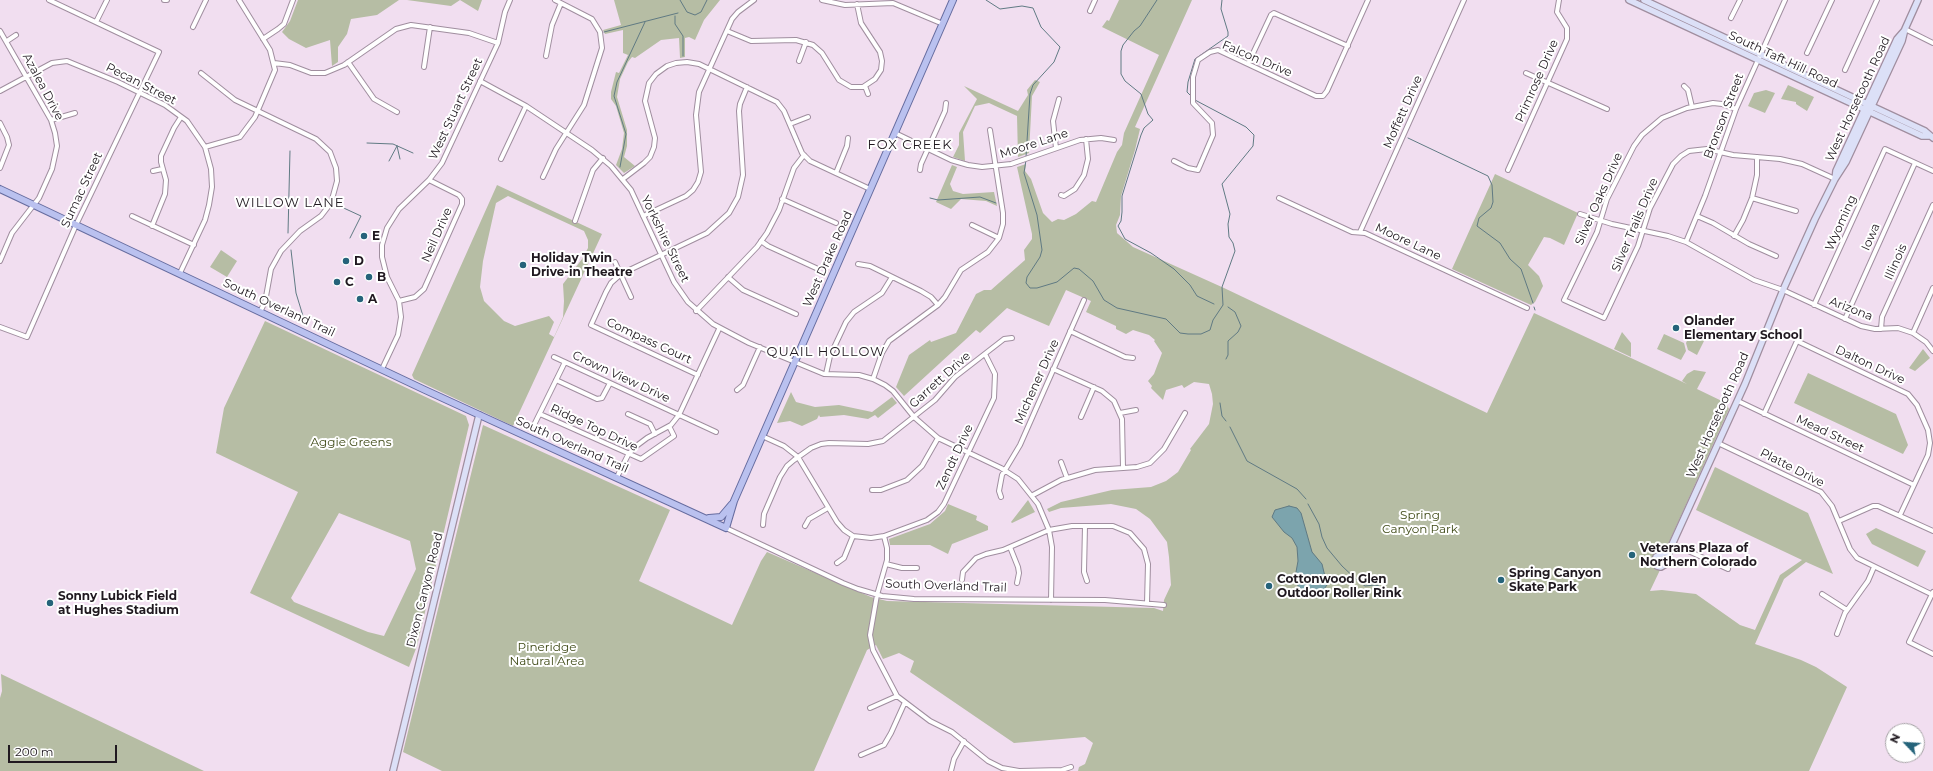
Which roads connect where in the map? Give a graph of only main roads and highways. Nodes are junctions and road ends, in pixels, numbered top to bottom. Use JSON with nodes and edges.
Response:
{"nodes":[{"id":1,"x":953,"y":0,"type":"edge"},
{"id":2,"x":0,"y":189,"type":"edge"},
{"id":3,"x":734,"y":501,"type":"junction"},
{"id":4,"x":706,"y":518,"type":"junction"},
{"id":5,"x":726,"y":528,"type":"joint"}],
"edges":[{"from":1,"to":3,"type":"main road","name":"West Drake Road"},
{"from":2,"to":4,"type":"main road","name":"South Overland Trail"},
{"from":3,"to":4,"type":"main road"},
{"from":3,"to":5,"type":"main road","name":"West Drake Road"},
{"from":4,"to":5,"type":"main road","name":"South Overland Trail"}]}
